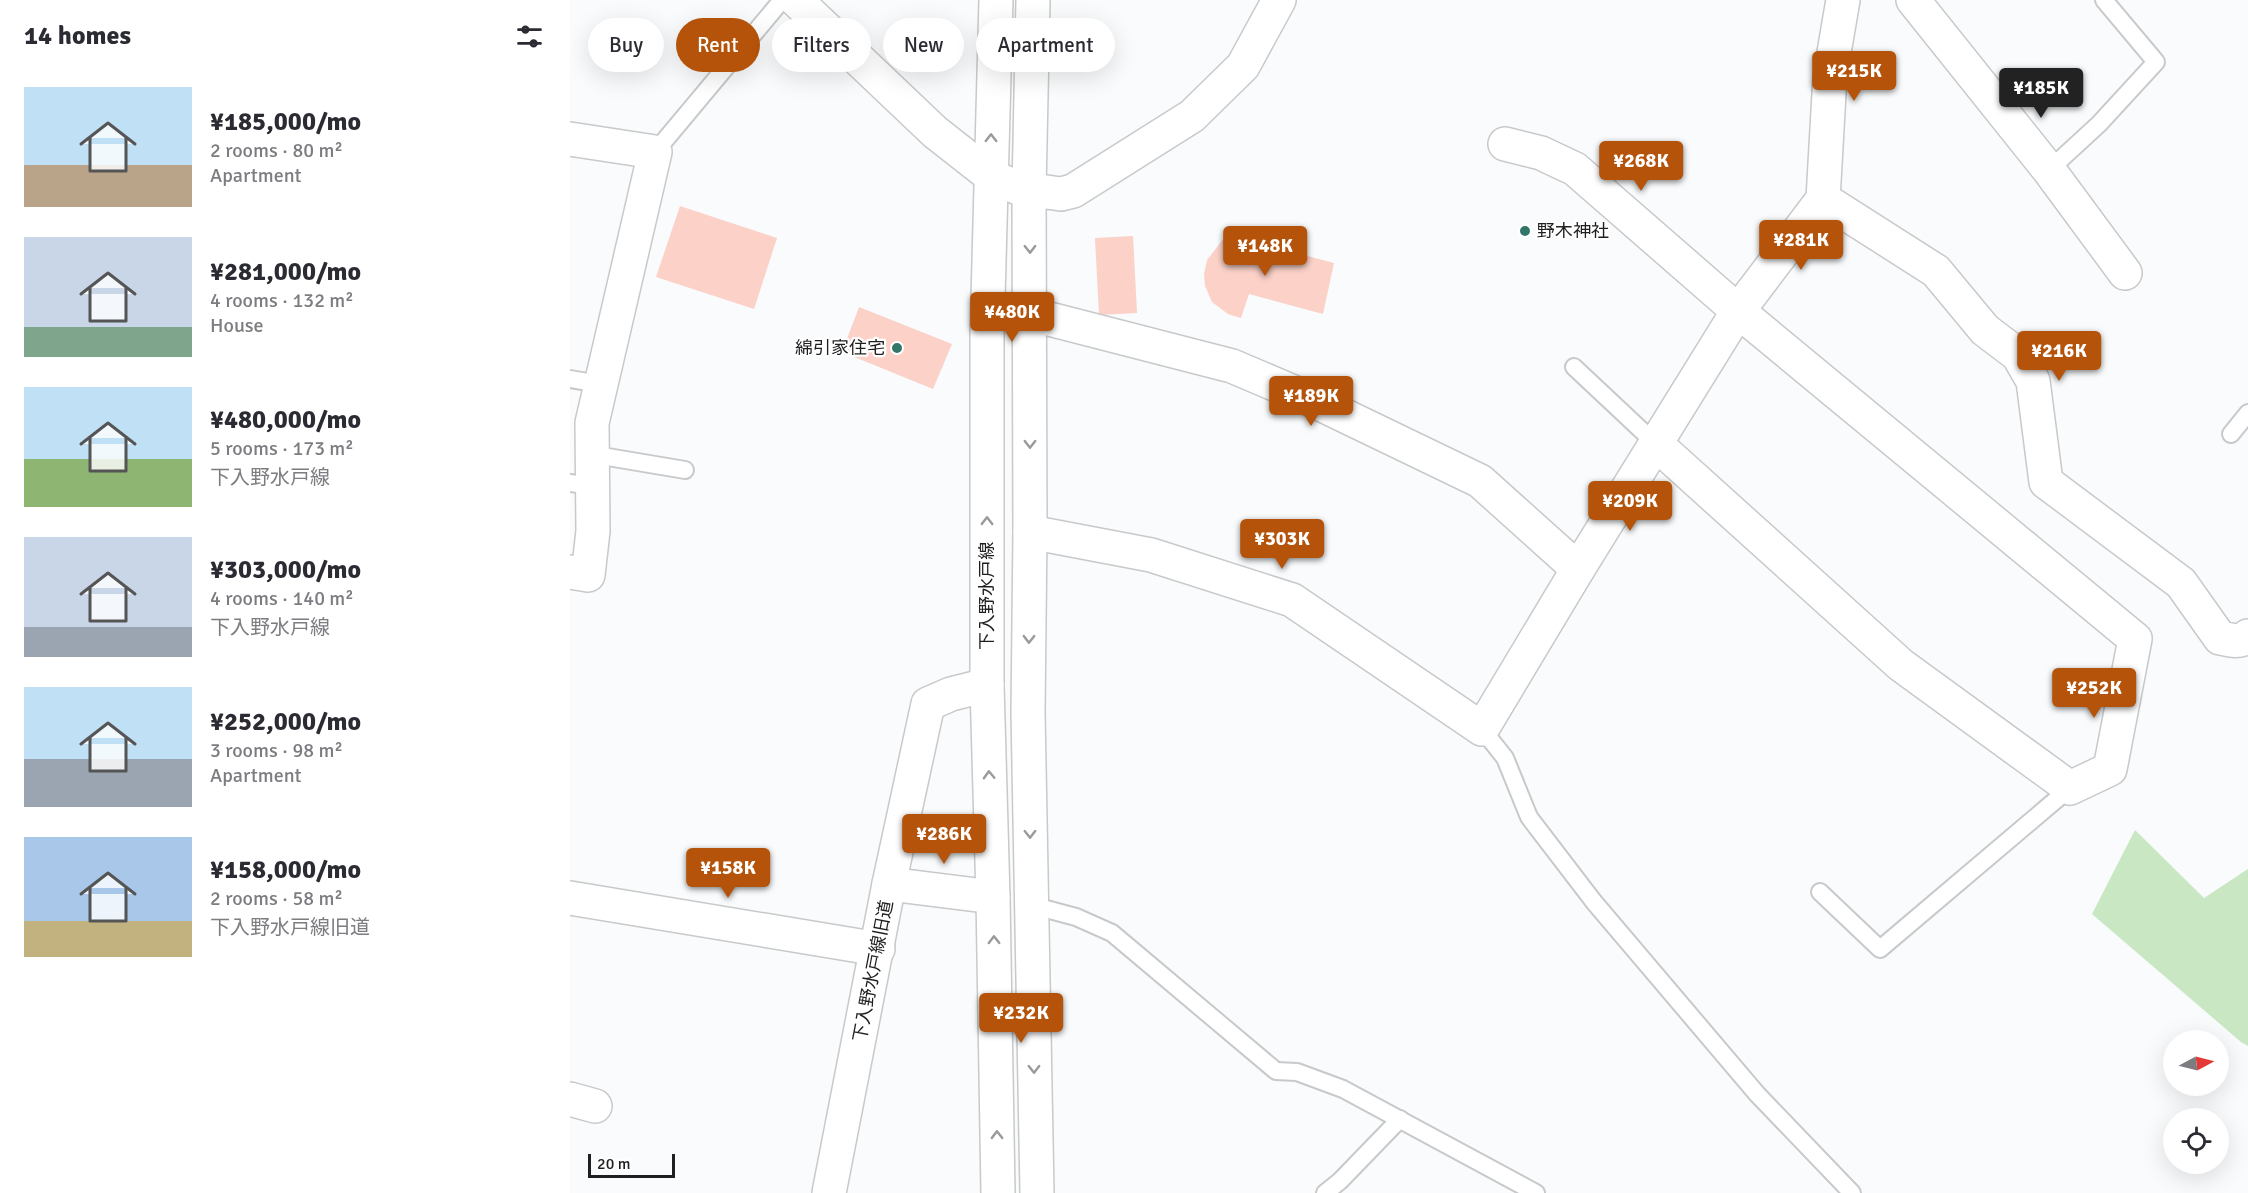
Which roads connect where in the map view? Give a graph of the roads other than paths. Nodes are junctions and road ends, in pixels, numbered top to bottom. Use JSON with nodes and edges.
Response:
{"nodes":[{"id":1,"x":782,"y":0,"type":"edge"},
{"id":2,"x":796,"y":0,"type":"edge"},
{"id":3,"x":996,"y":0,"type":"edge"},
{"id":4,"x":1033,"y":0,"type":"edge"},
{"id":5,"x":1279,"y":0,"type":"edge"},
{"id":6,"x":1843,"y":0,"type":"edge"},
{"id":7,"x":1913,"y":0,"type":"edge"},
{"id":8,"x":2104,"y":0,"type":"edge"},
{"id":9,"x":570,"y":139,"type":"edge"},
{"id":10,"x":1504,"y":144,"type":"dead end"},
{"id":11,"x":655,"y":152,"type":"junction"},
{"id":12,"x":2049,"y":170,"type":"junction"},
{"id":13,"x":991,"y":176,"type":"junction"},
{"id":14,"x":1029,"y":190,"type":"junction"},
{"id":15,"x":1823,"y":199,"type":"junction"},
{"id":16,"x":2125,"y":273,"type":"dead end"},
{"id":17,"x":1738,"y":311,"type":"junction"},
{"id":18,"x":1030,"y":314,"type":"junction"},
{"id":19,"x":1574,"y":367,"type":"dead end"},
{"id":20,"x":585,"y":381,"type":"edge"},
{"id":21,"x":2248,"y":413,"type":"edge"},
{"id":22,"x":2231,"y":435,"type":"dead end"},
{"id":23,"x":1655,"y":443,"type":"junction"},
{"id":24,"x":590,"y":453,"type":"junction"},
{"id":25,"x":685,"y":470,"type":"dead end"},
{"id":26,"x":580,"y":484,"type":"edge"},
{"id":27,"x":1030,"y":532,"type":"junction"},
{"id":28,"x":1578,"y":569,"type":"junction"},
{"id":29,"x":570,"y":572,"type":"edge"},
{"id":30,"x":2248,"y":636,"type":"edge"},
{"id":31,"x":987,"y":685,"type":"junction"},
{"id":32,"x":1482,"y":729,"type":"junction"},
{"id":33,"x":2070,"y":788,"type":"junction"},
{"id":34,"x":889,"y":884,"type":"junction"},
{"id":35,"x":1820,"y":892,"type":"dead end"},
{"id":36,"x":993,"y":897,"type":"junction"},
{"id":37,"x":570,"y":898,"type":"edge"},
{"id":38,"x":1031,"y":905,"type":"junction"},
{"id":39,"x":878,"y":949,"type":"junction"},
{"id":40,"x":1400,"y":1119,"type":"junction"},
{"id":41,"x":829,"y":1193,"type":"edge"},
{"id":42,"x":998,"y":1193,"type":"edge"},
{"id":43,"x":1037,"y":1193,"type":"edge"},
{"id":44,"x":1325,"y":1193,"type":"edge"},
{"id":45,"x":1536,"y":1193,"type":"edge"},
{"id":46,"x":1852,"y":1193,"type":"edge"}],
"edges":[{"from":1,"to":11,"type":"lane"},
{"from":2,"to":13,"type":"street"},
{"from":13,"to":3,"type":"street","name":"下入野水戸線","one_way":true},
{"from":4,"to":14,"type":"street"},
{"from":5,"to":14,"type":"street"},
{"from":6,"to":15,"type":"street"},
{"from":7,"to":12,"type":"street"},
{"from":8,"to":12,"type":"lane"},
{"from":9,"to":11,"type":"street"},
{"from":10,"to":17,"type":"street"},
{"from":11,"to":20,"type":"street"},
{"from":12,"to":16,"type":"street"},
{"from":13,"to":14,"type":"street"},
{"from":31,"to":13,"type":"street","name":"下入野水戸線","one_way":true},
{"from":14,"to":18,"type":"street","one_way":true},
{"from":15,"to":17,"type":"street"},
{"from":15,"to":30,"type":"street"},
{"from":17,"to":23,"type":"street"},
{"from":17,"to":33,"type":"street"},
{"from":18,"to":27,"type":"street","one_way":true},
{"from":18,"to":28,"type":"street"},
{"from":19,"to":23,"type":"lane"},
{"from":20,"to":24,"type":"street"},
{"from":21,"to":22,"type":"lane"},
{"from":23,"to":28,"type":"street"},
{"from":23,"to":33,"type":"street"},
{"from":24,"to":25,"type":"lane"},
{"from":24,"to":26,"type":"street"},
{"from":26,"to":29,"type":"street"},
{"from":27,"to":32,"type":"street"},
{"from":27,"to":38,"type":"street","one_way":true},
{"from":28,"to":32,"type":"street"},
{"from":31,"to":34,"type":"street","name":"下入野水戸線旧道"},
{"from":36,"to":31,"type":"street","name":"下入野水戸線","one_way":true},
{"from":32,"to":46,"type":"lane"},
{"from":33,"to":35,"type":"lane"},
{"from":34,"to":36,"type":"street"},
{"from":34,"to":39,"type":"street","name":"下入野水戸線旧道"},
{"from":42,"to":36,"type":"street","name":"下入野水戸線","one_way":true},
{"from":37,"to":39,"type":"street"},
{"from":38,"to":40,"type":"lane"},
{"from":38,"to":43,"type":"street","one_way":true},
{"from":39,"to":41,"type":"street","name":"下入野水戸線旧道"},
{"from":40,"to":44,"type":"lane"},
{"from":40,"to":45,"type":"lane"}]}
